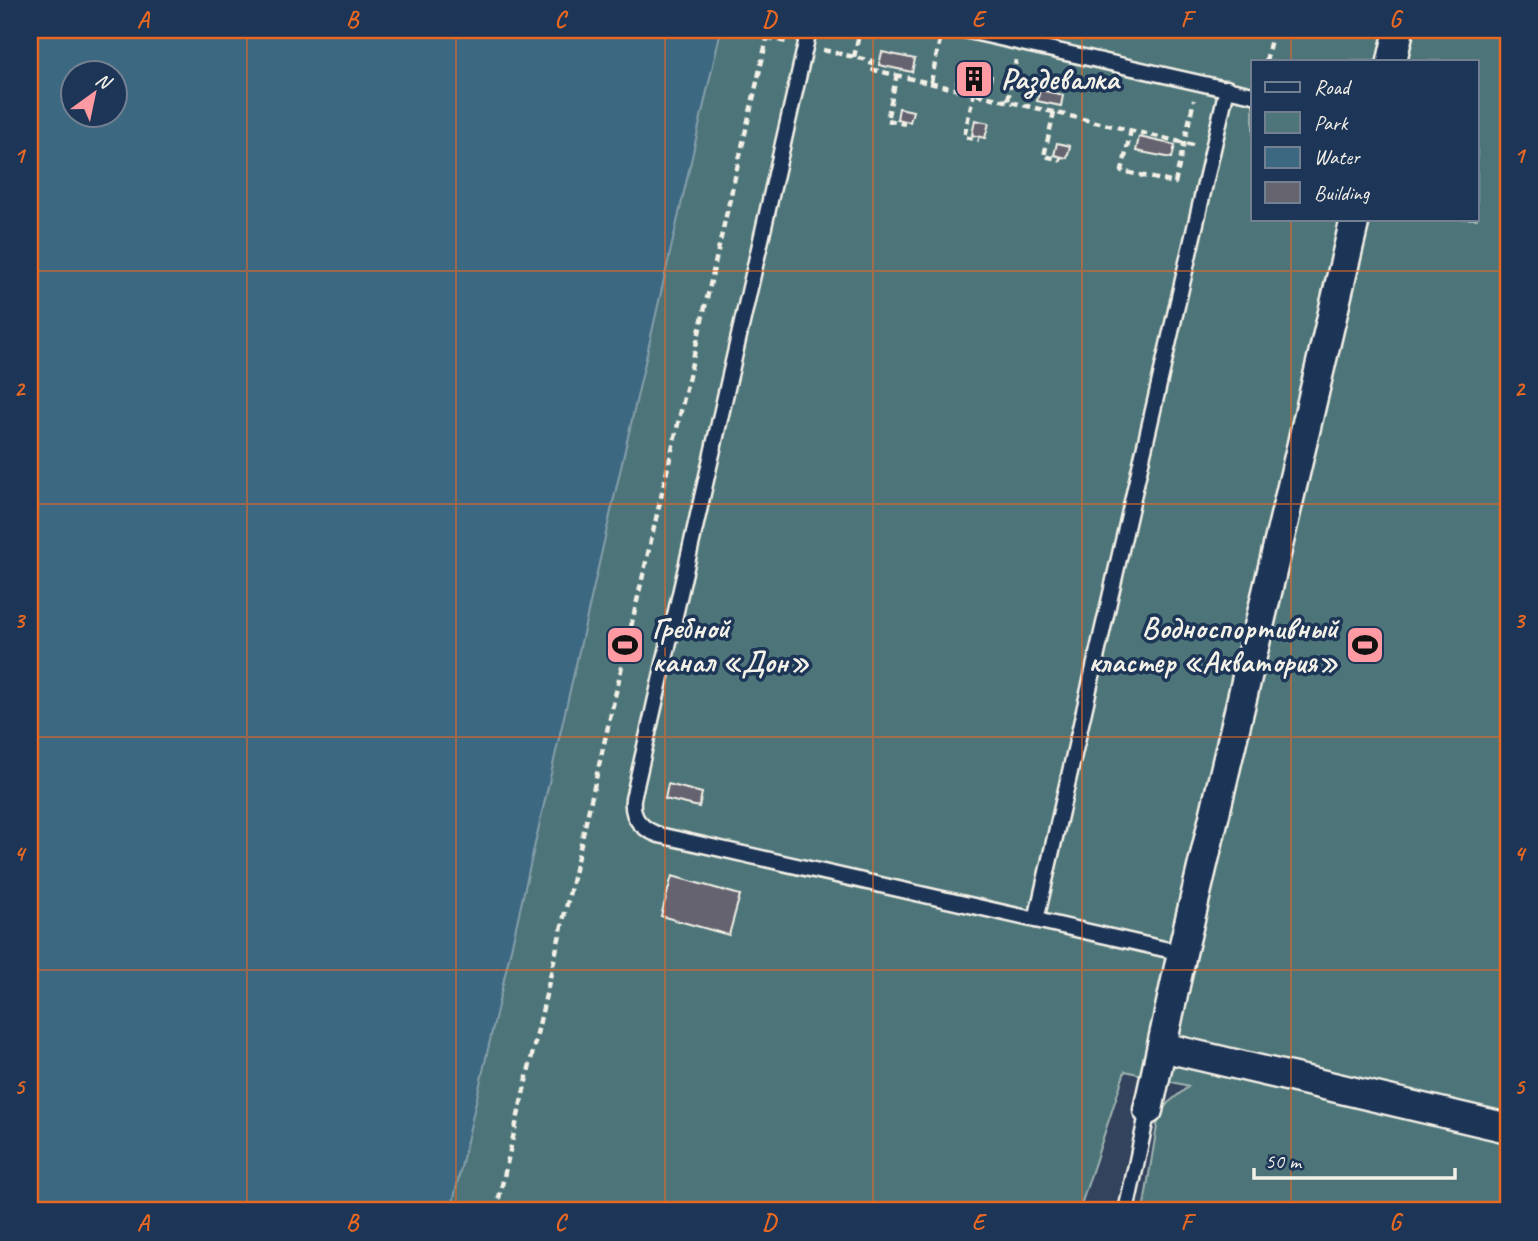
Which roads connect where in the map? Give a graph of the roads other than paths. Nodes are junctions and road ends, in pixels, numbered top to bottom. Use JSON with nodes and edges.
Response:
{"nodes":[{"id":1,"x":809,"y":30,"type":"edge"},
{"id":2,"x":964,"y":30,"type":"edge"},
{"id":3,"x":1399,"y":30,"type":"edge"},
{"id":4,"x":1392,"y":60,"type":"edge"},
{"id":5,"x":1227,"y":88,"type":"junction"},
{"id":6,"x":1251,"y":94,"type":"edge"},
{"id":7,"x":1355,"y":220,"type":"edge"},
{"id":8,"x":1036,"y":920,"type":"junction"},
{"id":9,"x":1182,"y":953,"type":"junction"},
{"id":10,"x":1162,"y":1047,"type":"junction"},
{"id":11,"x":1148,"y":1110,"type":"joint"},
{"id":12,"x":1508,"y":1128,"type":"edge"},
{"id":13,"x":1126,"y":1211,"type":"edge"}],
"edges":[{"from":1,"to":8,"type":"lane"},
{"from":2,"to":5,"type":"lane"},
{"from":3,"to":4,"type":"street"},
{"from":5,"to":6,"type":"lane"},
{"from":5,"to":8,"type":"lane"},
{"from":7,"to":9,"type":"street"},
{"from":8,"to":9,"type":"lane"},
{"from":9,"to":10,"type":"street"},
{"from":10,"to":11,"type":"street"},
{"from":10,"to":12,"type":"street"},
{"from":11,"to":13,"type":"lane"}]}
